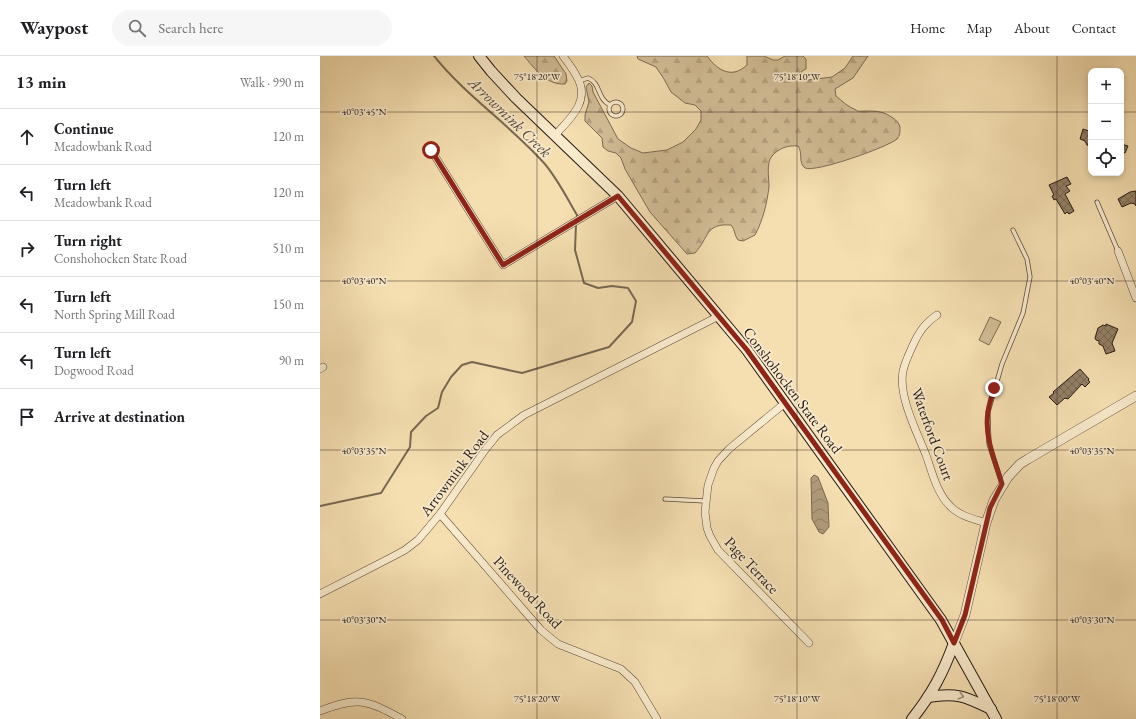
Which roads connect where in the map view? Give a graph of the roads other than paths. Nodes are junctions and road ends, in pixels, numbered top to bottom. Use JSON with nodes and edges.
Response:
{"nodes":[{"id":1,"x":479,"y":56,"type":"edge"},
{"id":2,"x":563,"y":56,"type":"edge"},
{"id":3,"x":579,"y":81,"type":"junction"},
{"id":4,"x":610,"y":105,"type":"junction"},
{"id":5,"x":555,"y":135,"type":"junction"},
{"id":6,"x":431,"y":150,"type":"dead end"},
{"id":7,"x":618,"y":196,"type":"junction"},
{"id":8,"x":1098,"y":202,"type":"dead end"},
{"id":9,"x":1013,"y":230,"type":"dead end"},
{"id":10,"x":1118,"y":251,"type":"joint"},
{"id":11,"x":1136,"y":298,"type":"edge"},
{"id":12,"x":937,"y":315,"type":"dead end"},
{"id":13,"x":718,"y":316,"type":"junction"},
{"id":14,"x":1136,"y":396,"type":"edge"},
{"id":15,"x":785,"y":403,"type":"junction"},
{"id":16,"x":1002,"y":484,"type":"junction"},
{"id":17,"x":665,"y":499,"type":"dead end"},
{"id":18,"x":705,"y":501,"type":"junction"},
{"id":19,"x":440,"y":514,"type":"junction"},
{"id":20,"x":986,"y":523,"type":"junction"},
{"id":21,"x":320,"y":594,"type":"edge"},
{"id":22,"x":810,"y":643,"type":"dead end"},
{"id":23,"x":954,"y":643,"type":"junction"},
{"id":24,"x":928,"y":698,"type":"junction"},
{"id":25,"x":991,"y":709,"type":"junction"},
{"id":26,"x":320,"y":711,"type":"edge"},
{"id":27,"x":402,"y":719,"type":"edge"},
{"id":28,"x":657,"y":719,"type":"edge"},
{"id":29,"x":912,"y":719,"type":"edge"},
{"id":30,"x":996,"y":719,"type":"edge"}],
"edges":[{"from":1,"to":5,"type":"main road","name":"Conshohocken State Road"},
{"from":2,"to":3,"type":"street"},
{"from":3,"to":4,"type":"lane"},
{"from":3,"to":5,"type":"street"},
{"from":4,"to":4,"type":"lane"},
{"from":5,"to":7,"type":"main road","name":"Conshohocken State Road"},
{"from":6,"to":7,"type":"street"},
{"from":7,"to":13,"type":"main road","name":"Conshohocken State Road"},
{"from":8,"to":10,"type":"lane"},
{"from":9,"to":16,"type":"lane"},
{"from":10,"to":11,"type":"street"},
{"from":12,"to":20,"type":"street","name":"Waterford Court"},
{"from":13,"to":15,"type":"main road","name":"Conshohocken State Road"},
{"from":13,"to":19,"type":"street","name":"Arrowmink Road"},
{"from":14,"to":16,"type":"street"},
{"from":15,"to":18,"type":"street","name":"Page Terrace"},
{"from":15,"to":23,"type":"main road","name":"Conshohocken State Road"},
{"from":16,"to":20,"type":"street"},
{"from":17,"to":18,"type":"lane"},
{"from":18,"to":22,"type":"street","name":"Page Terrace"},
{"from":19,"to":21,"type":"street","name":"Arrowmink Road"},
{"from":19,"to":28,"type":"street","name":"Pinewood Road"},
{"from":20,"to":23,"type":"street"},
{"from":23,"to":24,"type":"main road"},
{"from":23,"to":25,"type":"main road","name":"Conshohocken State Road"},
{"from":24,"to":25,"type":"main road","one_way":true},
{"from":24,"to":29,"type":"main road"},
{"from":25,"to":30,"type":"main road","name":"Conshohocken State Road"},
{"from":26,"to":27,"type":"street"}]}
